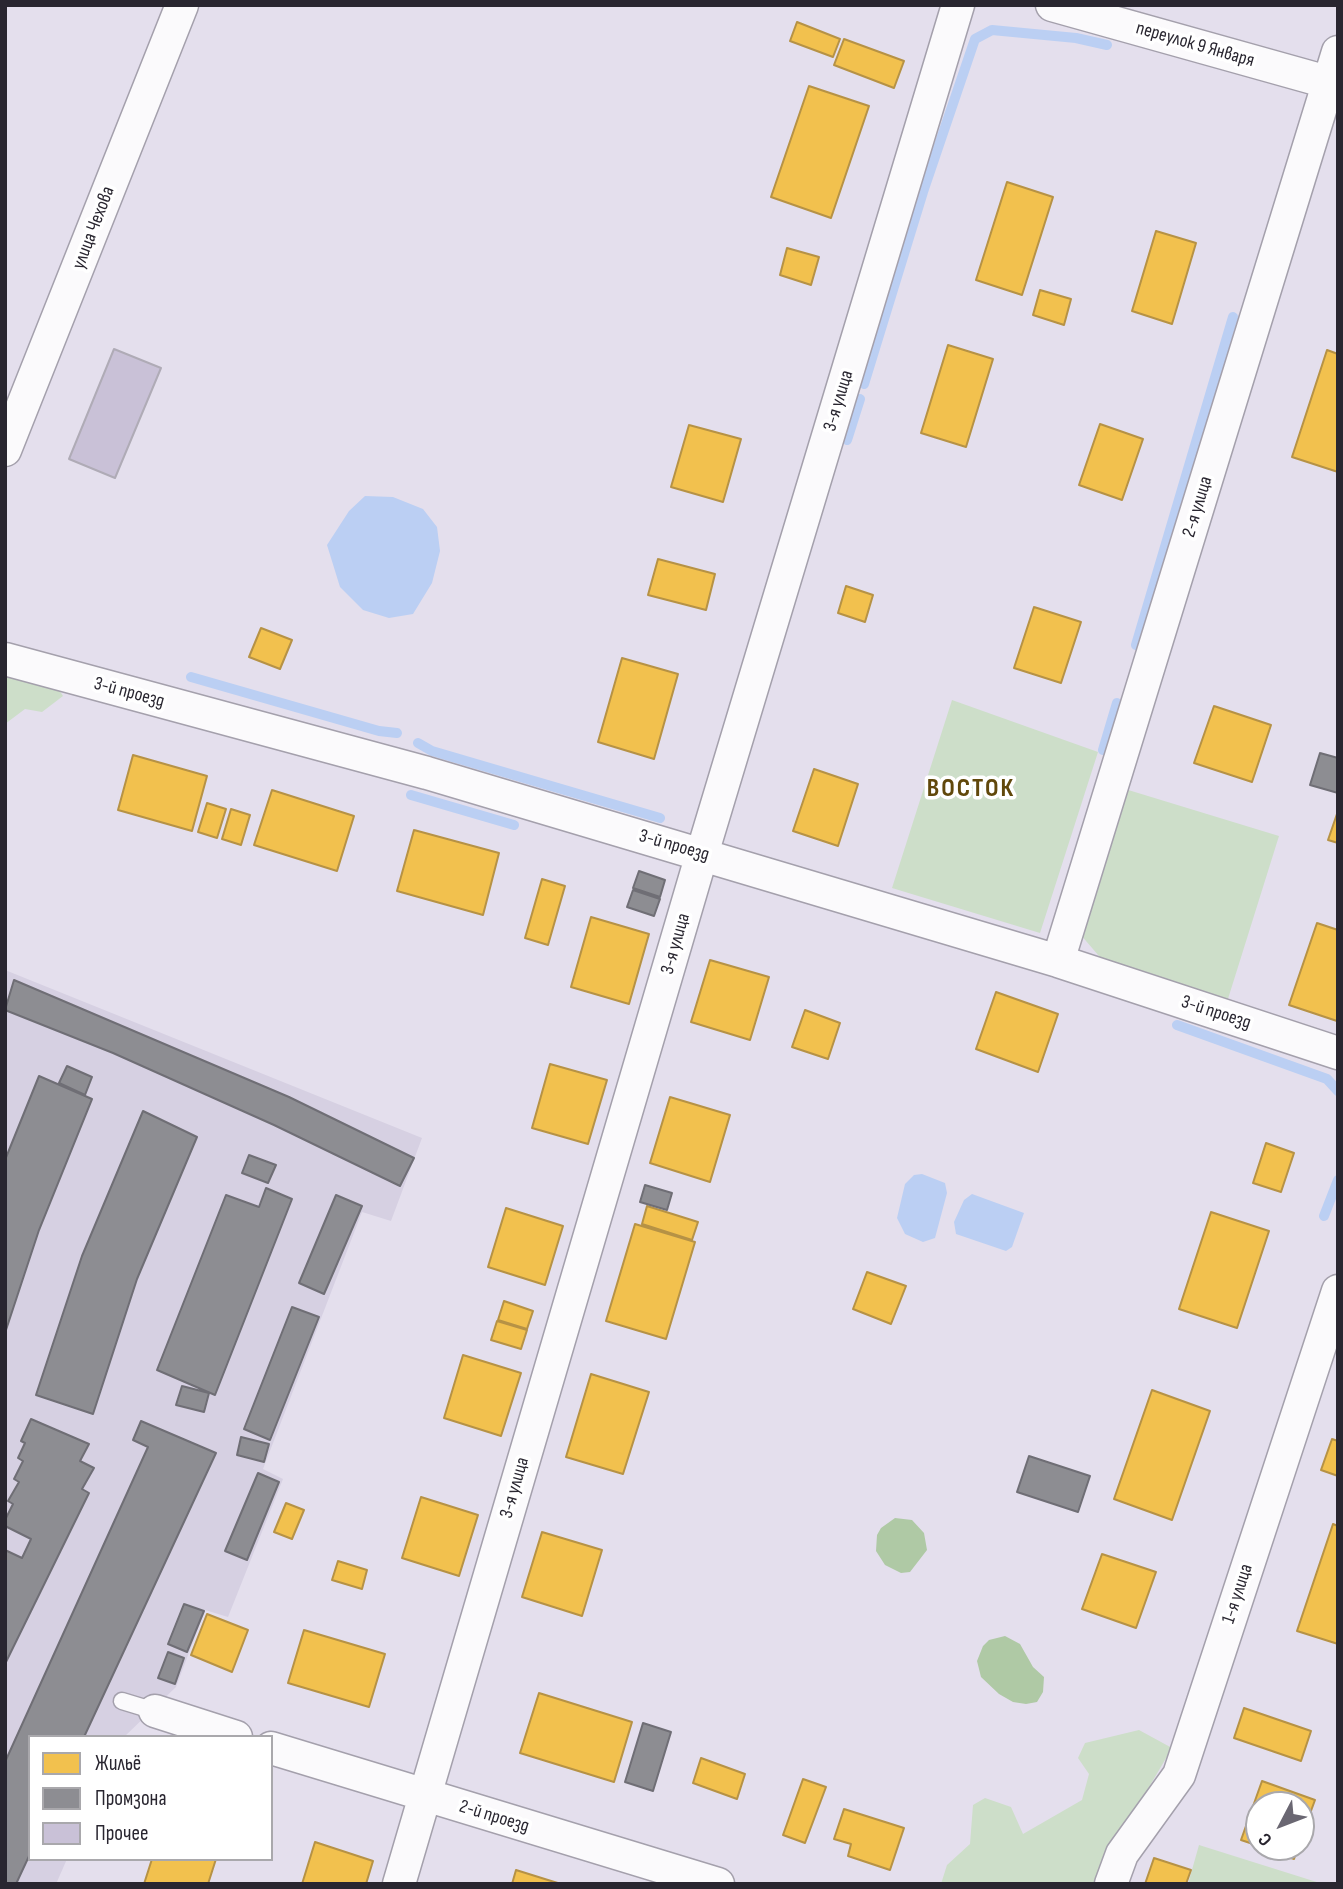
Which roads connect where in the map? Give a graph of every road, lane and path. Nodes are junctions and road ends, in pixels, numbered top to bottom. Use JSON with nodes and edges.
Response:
{"nodes":[{"id":1,"x":181,"y":5,"type":"edge"},
{"id":2,"x":958,"y":5,"type":"edge"},
{"id":3,"x":1052,"y":5,"type":"edge"},
{"id":4,"x":1338,"y":52,"type":"edge"},
{"id":5,"x":1333,"y":84,"type":"edge"},
{"id":6,"x":5,"y":450,"type":"edge"},
{"id":7,"x":5,"y":659,"type":"edge"},
{"id":8,"x":702,"y":854,"type":"junction"},
{"id":9,"x":1058,"y":961,"type":"junction"},
{"id":10,"x":1338,"y":1053,"type":"edge"},
{"id":11,"x":1338,"y":1291,"type":"edge"},
{"id":12,"x":122,"y":1701,"type":"dead end"},
{"id":13,"x":155,"y":1711,"type":"joint"},
{"id":14,"x":230,"y":1735,"type":"edge"},
{"id":15,"x":273,"y":1749,"type":"edge"},
{"id":16,"x":424,"y":1797,"type":"junction"},
{"id":17,"x":399,"y":1884,"type":"edge"},
{"id":18,"x":718,"y":1884,"type":"edge"},
{"id":19,"x":1111,"y":1884,"type":"edge"}],
"edges":[{"from":1,"to":6,"type":"street","name":"улица Чехова"},
{"from":2,"to":8,"type":"street","name":"3-я улица"},
{"from":3,"to":5,"type":"street","name":"переулок 9 Января"},
{"from":4,"to":5,"type":"street","name":"2-я улица"},
{"from":5,"to":9,"type":"street","name":"2-я улица"},
{"from":7,"to":8,"type":"street","name":"3-й проезд"},
{"from":8,"to":9,"type":"street","name":"3-й проезд"},
{"from":8,"to":16,"type":"street","name":"3-я улица"},
{"from":9,"to":10,"type":"street","name":"3-й проезд"},
{"from":11,"to":19,"type":"street","name":"1-я улица"},
{"from":12,"to":13,"type":"lane"},
{"from":13,"to":14,"type":"street"},
{"from":15,"to":16,"type":"street","name":"2-й проезд"},
{"from":16,"to":17,"type":"street","name":"3-я улица"},
{"from":16,"to":18,"type":"street","name":"2-й проезд"}]}
